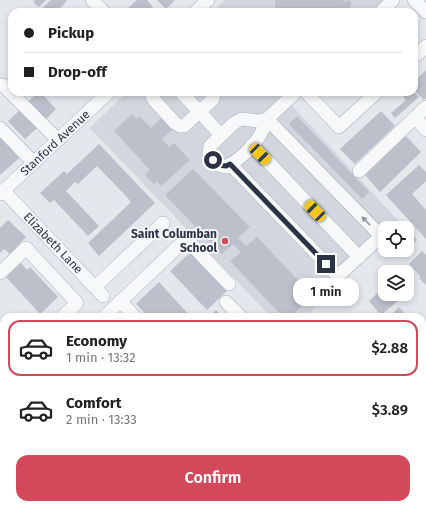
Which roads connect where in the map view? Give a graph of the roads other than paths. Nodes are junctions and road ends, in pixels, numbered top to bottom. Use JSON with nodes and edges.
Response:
{"nodes":[{"id":1,"x":92,"y":0,"type":"edge"},
{"id":2,"x":208,"y":0,"type":"edge"},
{"id":3,"x":393,"y":0,"type":"edge"},
{"id":4,"x":414,"y":0,"type":"edge"},
{"id":5,"x":100,"y":8,"type":"edge"},
{"id":6,"x":199,"y":8,"type":"edge"},
{"id":7,"x":385,"y":8,"type":"edge"},
{"id":8,"x":426,"y":12,"type":"edge"},
{"id":9,"x":3,"y":85,"type":"dead end"},
{"id":10,"x":8,"y":90,"type":"edge"},
{"id":11,"x":14,"y":96,"type":"edge"},
{"id":12,"x":105,"y":96,"type":"edge"},
{"id":13,"x":152,"y":96,"type":"edge"},
{"id":14,"x":185,"y":96,"type":"edge"},
{"id":15,"x":214,"y":96,"type":"edge"},
{"id":16,"x":292,"y":96,"type":"edge"},
{"id":17,"x":310,"y":96,"type":"edge"},
{"id":18,"x":373,"y":96,"type":"edge"},
{"id":19,"x":426,"y":107,"type":"edge"},
{"id":20,"x":199,"y":112,"type":"junction"},
{"id":21,"x":415,"y":118,"type":"junction"},
{"id":22,"x":267,"y":119,"type":"junction"},
{"id":23,"x":0,"y":128,"type":"edge"},
{"id":24,"x":426,"y":130,"type":"edge"},
{"id":25,"x":221,"y":135,"type":"junction"},
{"id":26,"x":58,"y":140,"type":"junction"},
{"id":27,"x":252,"y":145,"type":"junction"},
{"id":28,"x":34,"y":163,"type":"junction"},
{"id":29,"x":230,"y":164,"type":"junction"},
{"id":30,"x":359,"y":171,"type":"dead end"},
{"id":31,"x":2,"y":192,"type":"edge"},
{"id":32,"x":163,"y":223,"type":"dead end"},
{"id":33,"x":359,"y":257,"type":"junction"},
{"id":34,"x":0,"y":273,"type":"edge"},
{"id":35,"x":229,"y":284,"type":"dead end"},
{"id":36,"x":120,"y":301,"type":"junction"},
{"id":37,"x":226,"y":302,"type":"dead end"},
{"id":38,"x":66,"y":313,"type":"edge"},
{"id":39,"x":108,"y":313,"type":"edge"},
{"id":40,"x":131,"y":313,"type":"edge"},
{"id":41,"x":237,"y":313,"type":"edge"}],
"edges":[{"from":1,"to":5,"type":"street"},
{"from":2,"to":6,"type":"street"},
{"from":3,"to":7,"type":"street"},
{"from":4,"to":8,"type":"street"},
{"from":9,"to":10,"type":"street"},
{"from":11,"to":26,"type":"street"},
{"from":12,"to":26,"type":"street","name":"Stanford Avenue"},
{"from":13,"to":20,"type":"street"},
{"from":14,"to":20,"type":"street"},
{"from":15,"to":20,"type":"street"},
{"from":16,"to":22,"type":"street"},
{"from":17,"to":18,"type":"street"},
{"from":19,"to":21,"type":"street"},
{"from":20,"to":25,"type":"street"},
{"from":21,"to":24,"type":"street"},
{"from":21,"to":30,"type":"street"},
{"from":22,"to":25,"type":"street"},
{"from":22,"to":27,"type":"street"},
{"from":33,"to":22,"type":"street","one_way":true},
{"from":23,"to":28,"type":"street"},
{"from":25,"to":29,"type":"street"},
{"from":26,"to":28,"type":"street","name":"Stanford Avenue"},
{"from":27,"to":29,"type":"street"},
{"from":27,"to":33,"type":"street"},
{"from":28,"to":31,"type":"street","name":"Stanford Avenue"},
{"from":29,"to":33,"type":"street"},
{"from":31,"to":32,"type":"street","name":"Elizabeth Lane"},
{"from":34,"to":38,"type":"street"},
{"from":35,"to":36,"type":"street"},
{"from":36,"to":39,"type":"street"},
{"from":36,"to":40,"type":"street"},
{"from":37,"to":41,"type":"street"}]}
